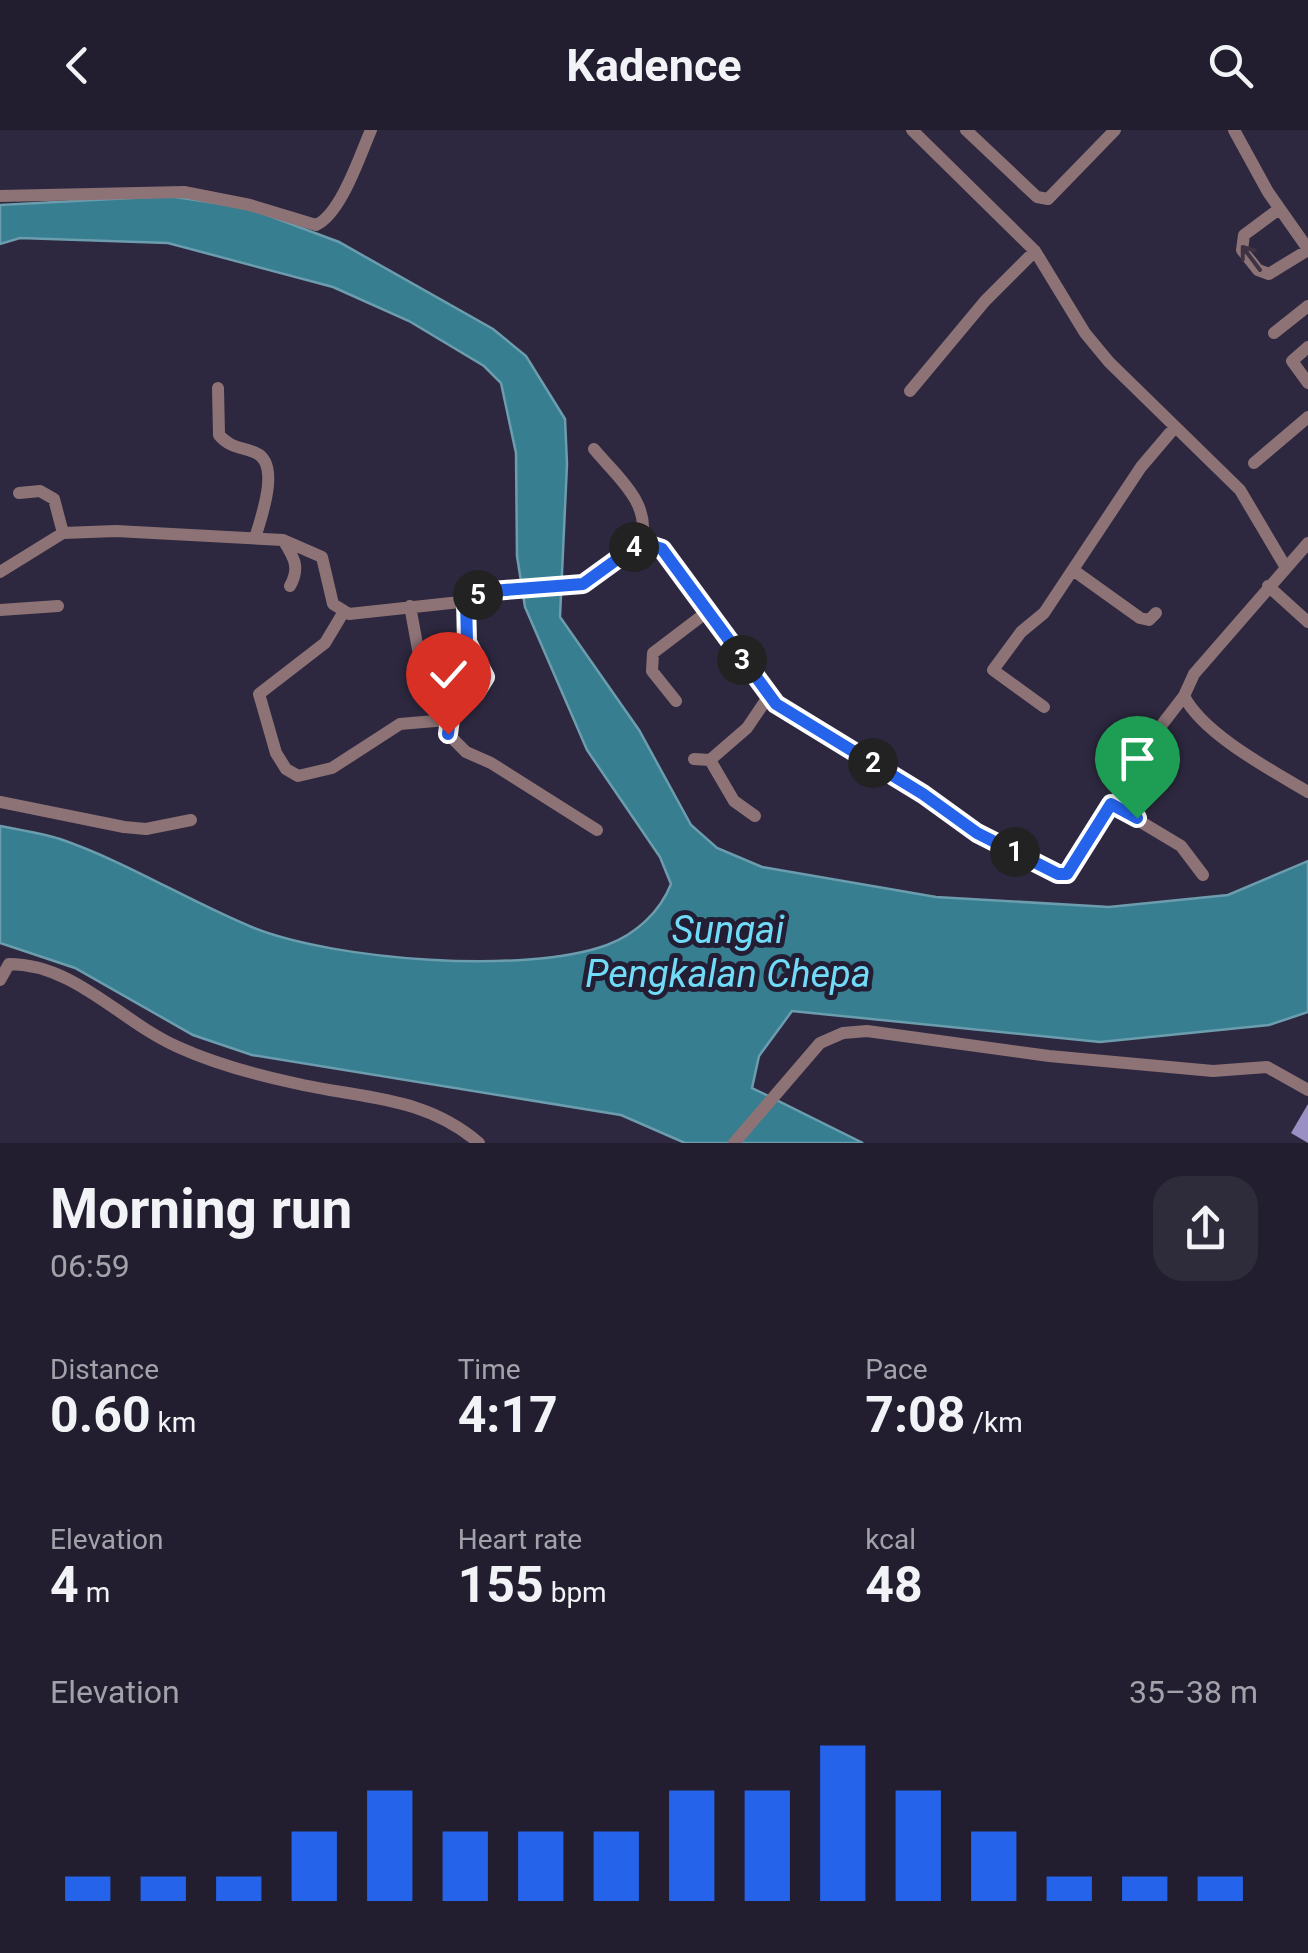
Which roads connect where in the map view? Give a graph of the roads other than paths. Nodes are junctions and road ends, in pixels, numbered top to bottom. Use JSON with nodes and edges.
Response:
{"nodes":[{"id":1,"x":371,"y":130,"type":"edge"},
{"id":2,"x":912,"y":130,"type":"edge"},
{"id":3,"x":966,"y":130,"type":"edge"},
{"id":4,"x":1114,"y":130,"type":"edge"},
{"id":5,"x":1234,"y":130,"type":"edge"},
{"id":6,"x":0,"y":196,"type":"edge"},
{"id":7,"x":1280,"y":208,"type":"junction"},
{"id":8,"x":1308,"y":250,"type":"edge"},
{"id":9,"x":1034,"y":252,"type":"junction"},
{"id":10,"x":1308,"y":306,"type":"edge"},
{"id":11,"x":1274,"y":332,"type":"dead end"},
{"id":12,"x":1306,"y":354,"type":"edge"},
{"id":13,"x":1308,"y":383,"type":"edge"},
{"id":14,"x":218,"y":388,"type":"dead end"},
{"id":15,"x":910,"y":391,"type":"dead end"},
{"id":16,"x":1308,"y":417,"type":"edge"},
{"id":17,"x":1175,"y":426,"type":"junction"},
{"id":18,"x":594,"y":449,"type":"dead end"},
{"id":19,"x":1254,"y":463,"type":"dead end"},
{"id":20,"x":19,"y":493,"type":"dead end"},
{"id":21,"x":63,"y":534,"type":"junction"},
{"id":22,"x":255,"y":538,"type":"junction"},
{"id":23,"x":282,"y":540,"type":"junction"},
{"id":24,"x":641,"y":542,"type":"junction"},
{"id":25,"x":1308,"y":544,"type":"edge"},
{"id":26,"x":1285,"y":566,"type":"junction"},
{"id":27,"x":1073,"y":570,"type":"junction"},
{"id":28,"x":0,"y":572,"type":"edge"},
{"id":29,"x":290,"y":586,"type":"dead end"},
{"id":30,"x":1268,"y":586,"type":"junction"},
{"id":31,"x":466,"y":600,"type":"junction"},
{"id":32,"x":58,"y":606,"type":"dead end"},
{"id":33,"x":410,"y":606,"type":"junction"},
{"id":34,"x":0,"y":610,"type":"edge"},
{"id":35,"x":706,"y":612,"type":"junction"},
{"id":36,"x":343,"y":613,"type":"junction"},
{"id":37,"x":1156,"y":613,"type":"dead end"},
{"id":38,"x":1308,"y":622,"type":"edge"},
{"id":39,"x":418,"y":655,"type":"dead end"},
{"id":40,"x":768,"y":696,"type":"junction"},
{"id":41,"x":1184,"y":696,"type":"junction"},
{"id":42,"x":676,"y":702,"type":"dead end"},
{"id":43,"x":1044,"y":707,"type":"dead end"},
{"id":44,"x":447,"y":720,"type":"junction"},
{"id":45,"x":694,"y":759,"type":"dead end"},
{"id":46,"x":710,"y":760,"type":"junction"},
{"id":47,"x":1308,"y":792,"type":"edge"},
{"id":48,"x":0,"y":802,"type":"edge"},
{"id":49,"x":1111,"y":804,"type":"junction"},
{"id":50,"x":755,"y":816,"type":"dead end"},
{"id":51,"x":191,"y":820,"type":"dead end"},
{"id":52,"x":597,"y":830,"type":"dead end"},
{"id":53,"x":1203,"y":875,"type":"dead end"},
{"id":54,"x":5,"y":963,"type":"edge"},
{"id":55,"x":0,"y":980,"type":"edge"},
{"id":56,"x":1308,"y":1090,"type":"edge"},
{"id":57,"x":479,"y":1143,"type":"edge"},
{"id":58,"x":734,"y":1143,"type":"edge"}],
"edges":[{"from":1,"to":6,"type":"street"},
{"from":2,"to":9,"type":"street"},
{"from":3,"to":4,"type":"street"},
{"from":5,"to":7,"type":"street"},
{"from":7,"to":8,"type":"street"},
{"from":8,"to":7,"type":"street","one_way":true},
{"from":9,"to":15,"type":"street"},
{"from":9,"to":17,"type":"street"},
{"from":10,"to":11,"type":"street"},
{"from":12,"to":13,"type":"street"},
{"from":14,"to":22,"type":"street"},
{"from":16,"to":19,"type":"street"},
{"from":17,"to":26,"type":"street"},
{"from":17,"to":27,"type":"street"},
{"from":18,"to":24,"type":"street"},
{"from":20,"to":21,"type":"street"},
{"from":21,"to":22,"type":"street"},
{"from":21,"to":28,"type":"street"},
{"from":22,"to":23,"type":"street"},
{"from":23,"to":29,"type":"street"},
{"from":23,"to":36,"type":"street"},
{"from":24,"to":31,"type":"street"},
{"from":24,"to":35,"type":"street"},
{"from":25,"to":26,"type":"street"},
{"from":26,"to":30,"type":"street"},
{"from":27,"to":37,"type":"street"},
{"from":27,"to":43,"type":"street"},
{"from":30,"to":38,"type":"street"},
{"from":30,"to":41,"type":"street"},
{"from":31,"to":33,"type":"street"},
{"from":31,"to":44,"type":"street"},
{"from":32,"to":34,"type":"street"},
{"from":33,"to":36,"type":"street"},
{"from":33,"to":39,"type":"street"},
{"from":35,"to":40,"type":"street"},
{"from":35,"to":42,"type":"street"},
{"from":36,"to":44,"type":"street"},
{"from":40,"to":46,"type":"street"},
{"from":40,"to":49,"type":"street"},
{"from":41,"to":47,"type":"street"},
{"from":41,"to":49,"type":"street"},
{"from":44,"to":52,"type":"street"},
{"from":45,"to":46,"type":"street"},
{"from":46,"to":50,"type":"street"},
{"from":48,"to":51,"type":"street"},
{"from":49,"to":53,"type":"street"},
{"from":54,"to":55,"type":"street"},
{"from":54,"to":57,"type":"street"},
{"from":56,"to":58,"type":"street"}]}
